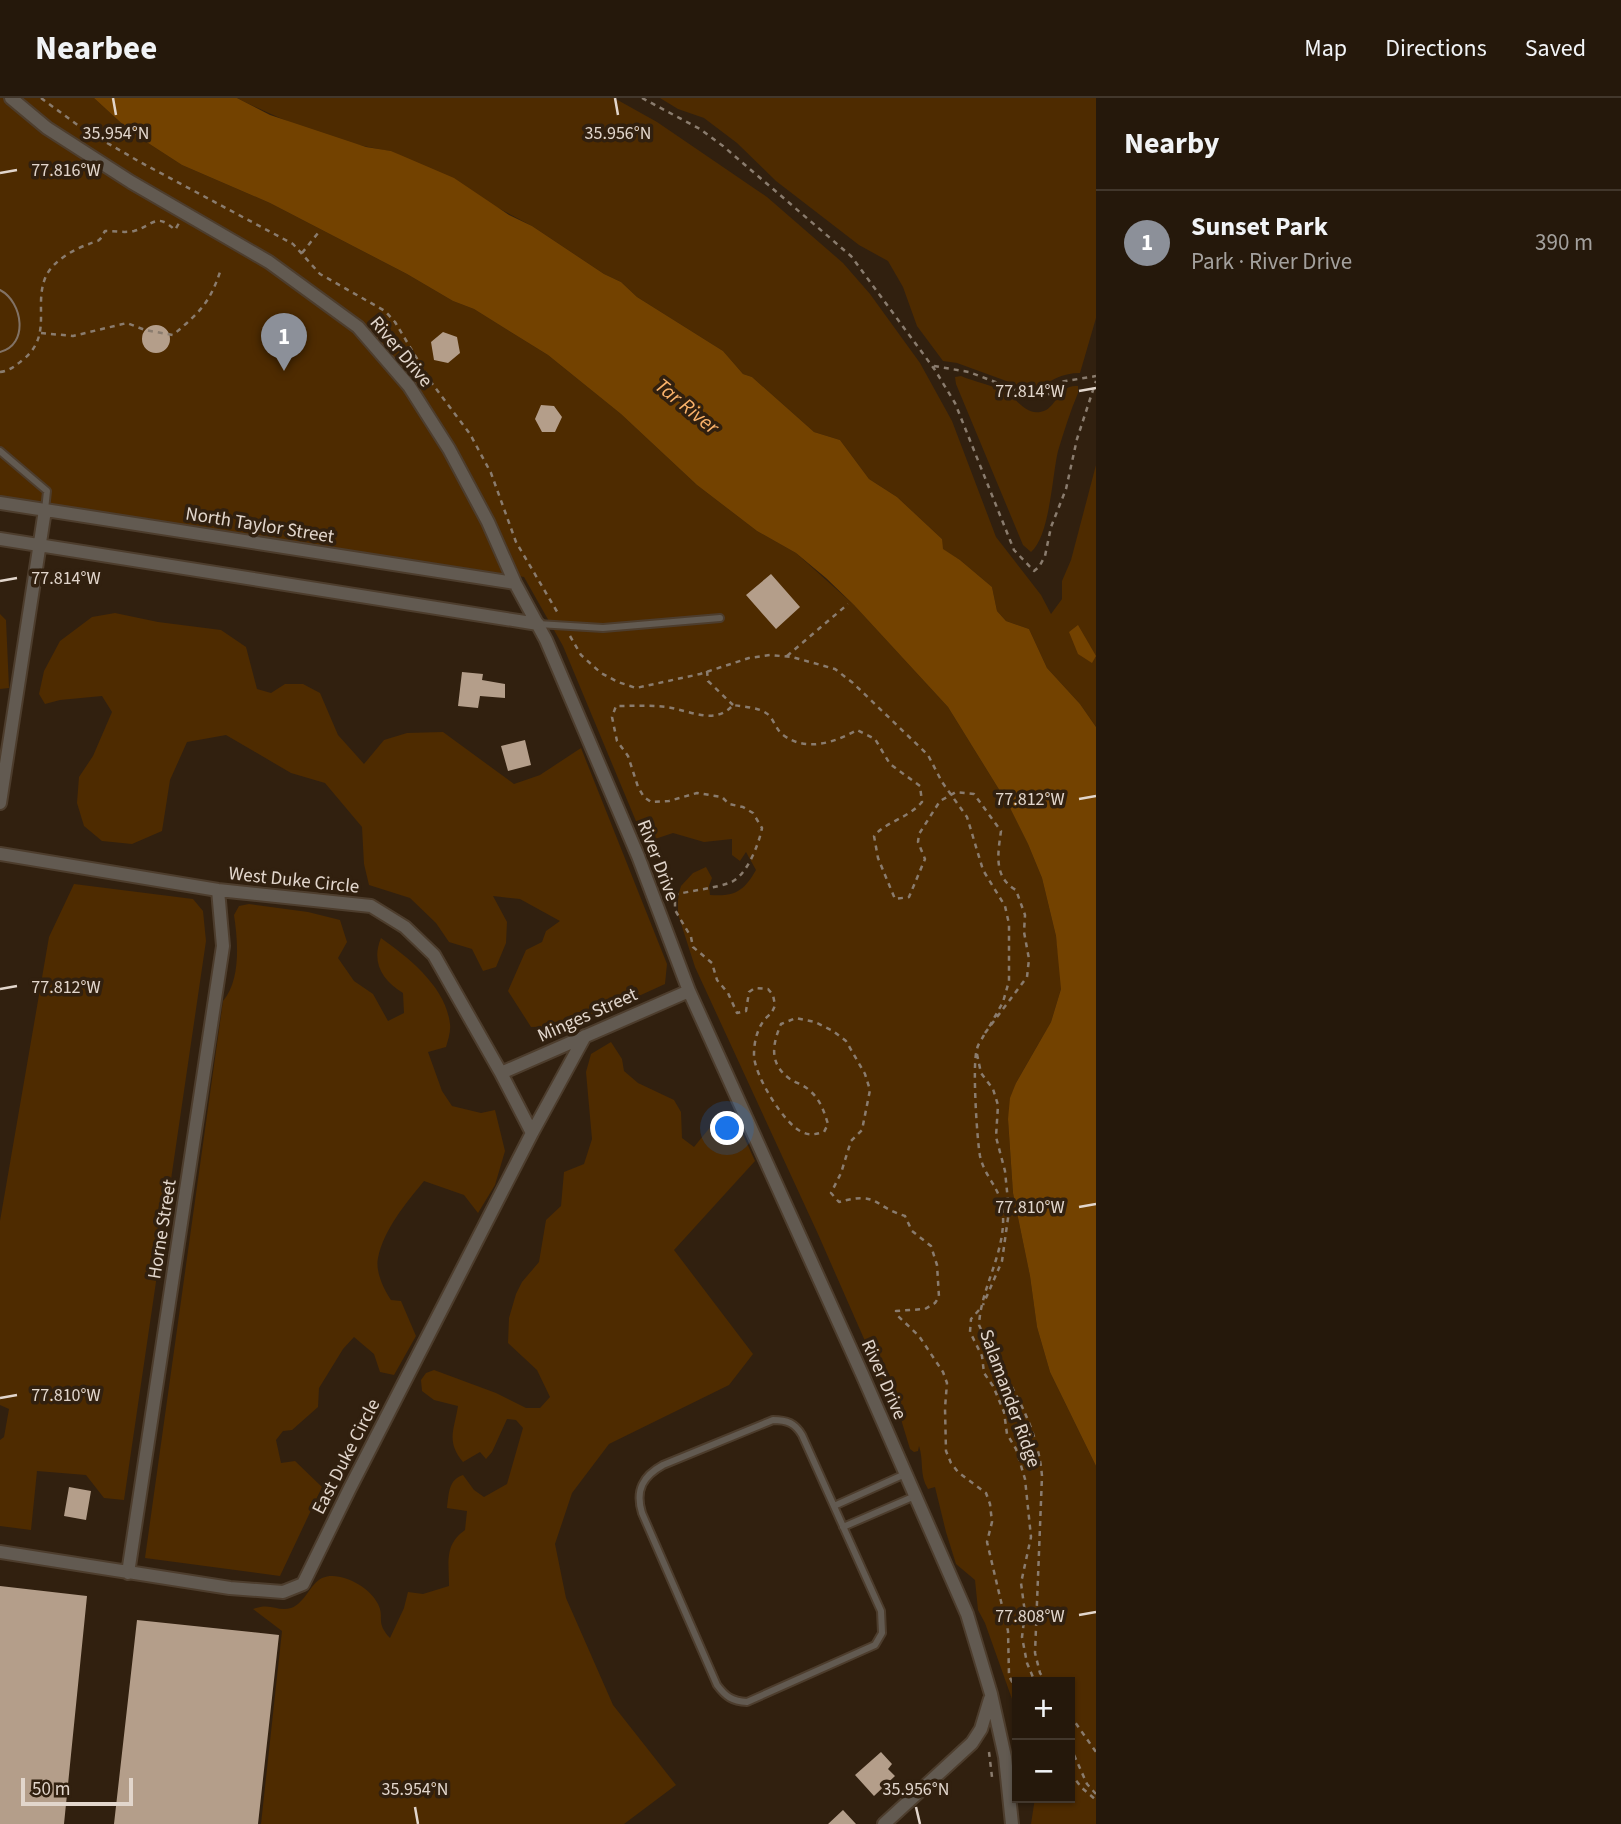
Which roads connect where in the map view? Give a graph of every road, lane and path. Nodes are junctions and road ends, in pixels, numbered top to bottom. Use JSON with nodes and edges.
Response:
{"nodes":[{"id":1,"x":11,"y":98,"type":"edge"},
{"id":2,"x":642,"y":98,"type":"edge"},
{"id":3,"x":175,"y":230,"type":"dead end"},
{"id":4,"x":318,"y":233,"type":"dead end"},
{"id":5,"x":302,"y":253,"type":"dead end"},
{"id":6,"x":221,"y":269,"type":"dead end"},
{"id":7,"x":41,"y":333,"type":"junction"},
{"id":8,"x":932,"y":366,"type":"junction"},
{"id":9,"x":0,"y":372,"type":"edge"},
{"id":10,"x":1096,"y":379,"type":"edge"},
{"id":11,"x":0,"y":451,"type":"edge"},
{"id":12,"x":0,"y":503,"type":"edge"},
{"id":13,"x":45,"y":510,"type":"junction"},
{"id":14,"x":0,"y":539,"type":"edge"},
{"id":15,"x":41,"y":545,"type":"junction"},
{"id":16,"x":515,"y":583,"type":"junction"},
{"id":17,"x":848,"y":604,"type":"dead end"},
{"id":18,"x":720,"y":618,"type":"dead end"},
{"id":19,"x":538,"y":624,"type":"junction"},
{"id":20,"x":572,"y":641,"type":"dead end"},
{"id":21,"x":787,"y":657,"type":"junction"},
{"id":22,"x":707,"y":671,"type":"junction"},
{"id":23,"x":733,"y":705,"type":"junction"},
{"id":24,"x":950,"y":795,"type":"junction"},
{"id":25,"x":0,"y":803,"type":"edge"},
{"id":26,"x":0,"y":854,"type":"edge"},
{"id":27,"x":218,"y":890,"type":"junction"},
{"id":28,"x":689,"y":991,"type":"junction"},
{"id":29,"x":985,"y":1033,"type":"junction"},
{"id":30,"x":585,"y":1037,"type":"junction"},
{"id":31,"x":976,"y":1050,"type":"junction"},
{"id":32,"x":501,"y":1073,"type":"junction"},
{"id":33,"x":532,"y":1133,"type":"junction"},
{"id":34,"x":980,"y":1309,"type":"junction"},
{"id":35,"x":906,"y":1474,"type":"junction"},
{"id":36,"x":915,"y":1496,"type":"junction"},
{"id":37,"x":834,"y":1506,"type":"junction"},
{"id":38,"x":843,"y":1527,"type":"junction"},
{"id":39,"x":0,"y":1552,"type":"edge"},
{"id":40,"x":128,"y":1573,"type":"junction"},
{"id":41,"x":1033,"y":1677,"type":"edge"},
{"id":42,"x":1043,"y":1677,"type":"edge"},
{"id":43,"x":1012,"y":1682,"type":"edge"},
{"id":44,"x":991,"y":1694,"type":"junction"},
{"id":45,"x":1075,"y":1722,"type":"edge"},
{"id":46,"x":1096,"y":1752,"type":"edge"},
{"id":47,"x":1075,"y":1757,"type":"edge"},
{"id":48,"x":1075,"y":1779,"type":"edge"},
{"id":49,"x":1096,"y":1794,"type":"edge"},
{"id":50,"x":1096,"y":1800,"type":"edge"},
{"id":51,"x":884,"y":1824,"type":"edge"},
{"id":52,"x":1012,"y":1824,"type":"edge"}],
"edges":[{"from":1,"to":16,"type":"street","name":"River Drive"},
{"from":2,"to":8,"type":"path"},
{"from":3,"to":7,"type":"path"},
{"from":4,"to":5,"type":"path"},
{"from":6,"to":7,"type":"path"},
{"from":7,"to":9,"type":"path"},
{"from":8,"to":10,"type":"path"},
{"from":8,"to":10,"type":"path"},
{"from":11,"to":13,"type":"lane"},
{"from":12,"to":13,"type":"street","name":"North Taylor Street"},
{"from":13,"to":15,"type":"street"},
{"from":13,"to":16,"type":"street","name":"North Taylor Street"},
{"from":14,"to":15,"type":"street"},
{"from":15,"to":19,"type":"street"},
{"from":15,"to":25,"type":"street"},
{"from":16,"to":19,"type":"street","name":"River Drive"},
{"from":17,"to":21,"type":"path"},
{"from":18,"to":19,"type":"lane"},
{"from":19,"to":28,"type":"street","name":"River Drive"},
{"from":20,"to":22,"type":"path"},
{"from":21,"to":22,"type":"path"},
{"from":21,"to":24,"type":"path"},
{"from":22,"to":23,"type":"path"},
{"from":23,"to":24,"type":"path"},
{"from":23,"to":43,"type":"path"},
{"from":24,"to":29,"type":"path"},
{"from":24,"to":29,"type":"path"},
{"from":26,"to":27,"type":"street","name":"West Duke Circle"},
{"from":27,"to":32,"type":"street","name":"West Duke Circle"},
{"from":27,"to":40,"type":"street","name":"Horne Street"},
{"from":28,"to":30,"type":"street","name":"Minges Street"},
{"from":28,"to":35,"type":"street","name":"River Drive"},
{"from":29,"to":31,"type":"path"},
{"from":30,"to":32,"type":"street","name":"Minges Street"},
{"from":30,"to":33,"type":"street","name":"East Duke Circle"},
{"from":31,"to":34,"type":"path"},
{"from":31,"to":34,"type":"path","name":"Salamander Ridge"},
{"from":32,"to":33,"type":"street"},
{"from":33,"to":40,"type":"street","name":"East Duke Circle"},
{"from":34,"to":41,"type":"path","name":"Salamander Ridge"},
{"from":34,"to":42,"type":"path"},
{"from":35,"to":36,"type":"street","name":"River Drive"},
{"from":35,"to":37,"type":"lane"},
{"from":36,"to":38,"type":"lane"},
{"from":36,"to":44,"type":"street","name":"River Drive"},
{"from":37,"to":38,"type":"lane"},
{"from":37,"to":38,"type":"lane"},
{"from":39,"to":40,"type":"street","name":"East Duke Circle"},
{"from":44,"to":51,"type":"street"},
{"from":44,"to":52,"type":"street","name":"River Drive"},
{"from":45,"to":46,"type":"path"},
{"from":47,"to":49,"type":"path"},
{"from":48,"to":50,"type":"path"}]}
